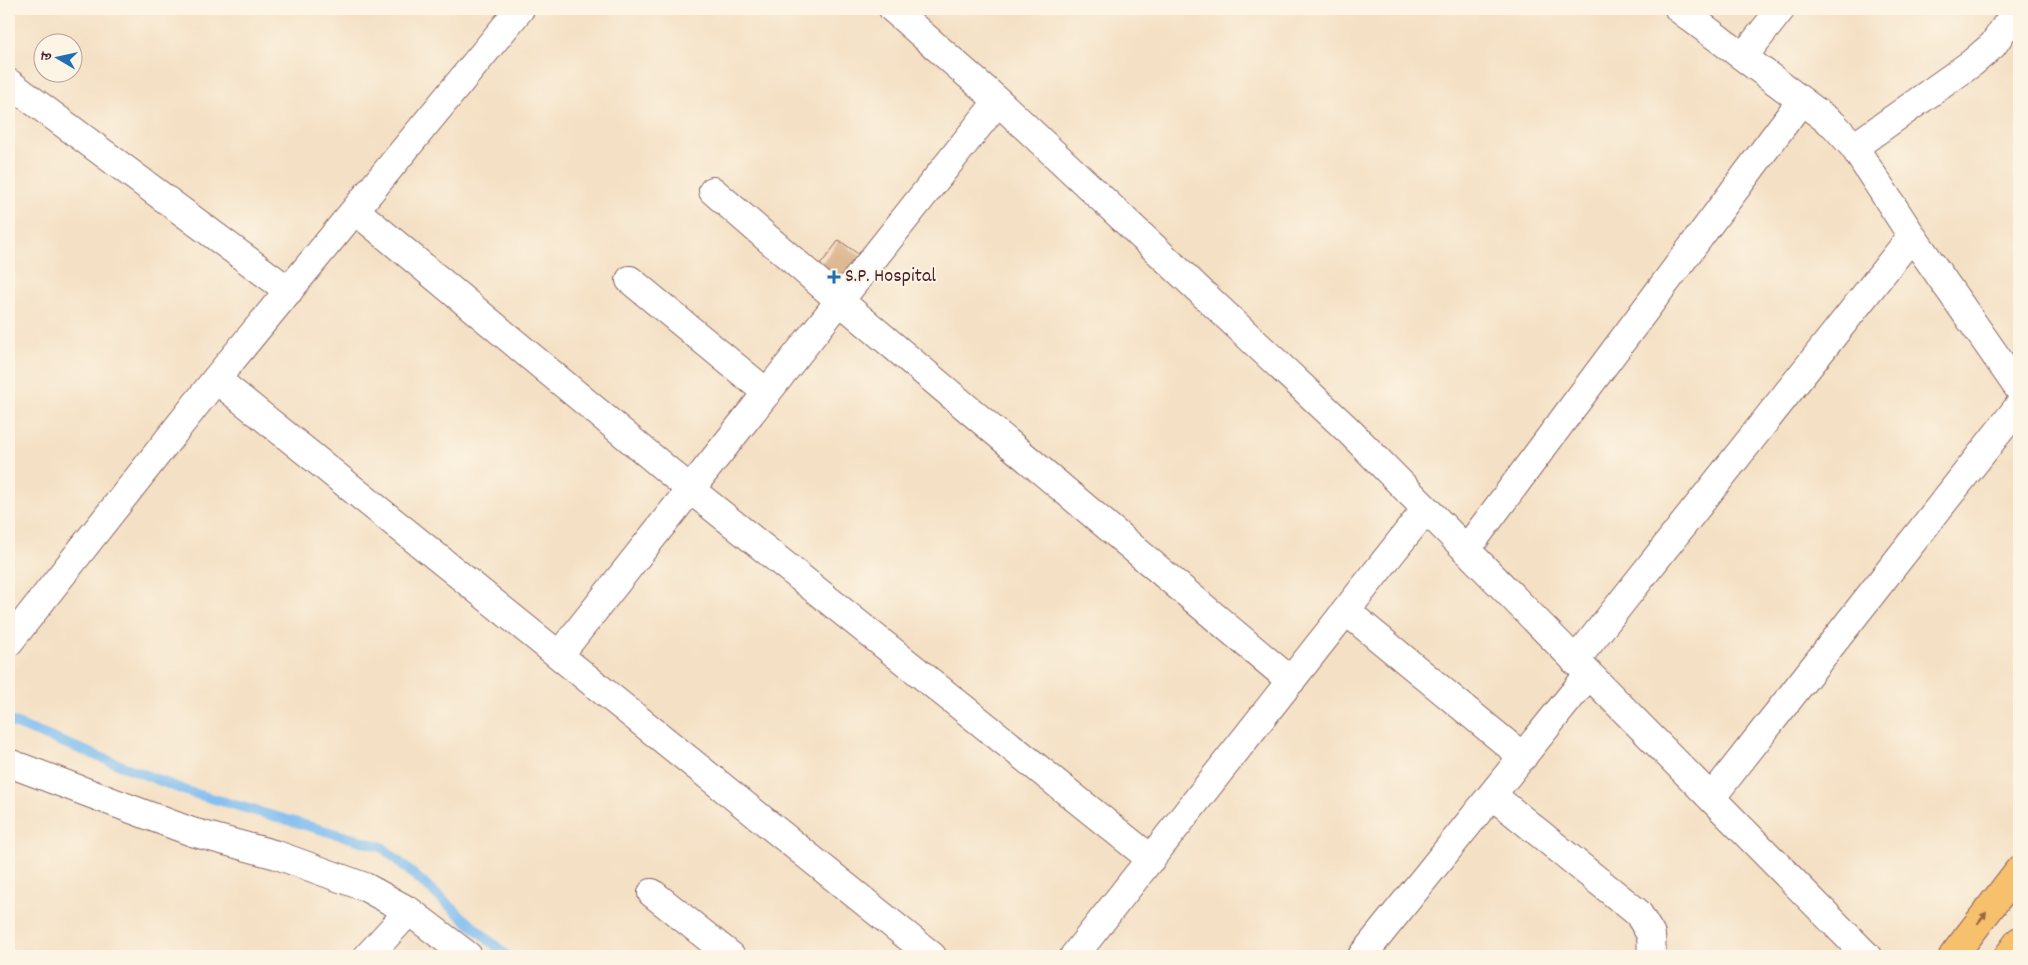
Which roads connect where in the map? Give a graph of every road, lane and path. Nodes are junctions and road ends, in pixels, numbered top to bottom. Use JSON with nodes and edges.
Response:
{"nodes":[{"id":1,"x":520,"y":9,"type":"edge"},
{"id":2,"x":893,"y":9,"type":"edge"},
{"id":3,"x":1679,"y":9,"type":"edge"},
{"id":4,"x":1780,"y":9,"type":"edge"},
{"id":5,"x":2017,"y":9,"type":"edge"},
{"id":6,"x":1743,"y":57,"type":"junction"},
{"id":7,"x":9,"y":83,"type":"edge"},
{"id":8,"x":1801,"y":100,"type":"junction"},
{"id":9,"x":998,"y":101,"type":"junction"},
{"id":10,"x":1854,"y":147,"type":"junction"},
{"id":11,"x":713,"y":190,"type":"dead end"},
{"id":12,"x":355,"y":210,"type":"junction"},
{"id":13,"x":1912,"y":236,"type":"junction"},
{"id":14,"x":630,"y":280,"type":"dead end"},
{"id":15,"x":289,"y":291,"type":"junction"},
{"id":16,"x":840,"y":301,"type":"junction"},
{"id":17,"x":216,"y":379,"type":"junction"},
{"id":18,"x":2019,"y":388,"type":"edge"},
{"id":19,"x":767,"y":393,"type":"junction"},
{"id":20,"x":2019,"y":406,"type":"edge"},
{"id":21,"x":690,"y":489,"type":"junction"},
{"id":22,"x":1426,"y":509,"type":"junction"},
{"id":23,"x":1466,"y":550,"type":"junction"},
{"id":24,"x":1346,"y":611,"type":"junction"},
{"id":25,"x":9,"y":642,"type":"edge"},
{"id":26,"x":559,"y":655,"type":"junction"},
{"id":27,"x":1582,"y":667,"type":"junction"},
{"id":28,"x":1291,"y":681,"type":"junction"},
{"id":29,"x":1523,"y":757,"type":"junction"},
{"id":30,"x":9,"y":763,"type":"edge"},
{"id":31,"x":1492,"y":795,"type":"junction"},
{"id":32,"x":1711,"y":798,"type":"junction"},
{"id":33,"x":1151,"y":859,"type":"junction"},
{"id":34,"x":2019,"y":870,"type":"edge"},
{"id":35,"x":652,"y":893,"type":"dead end"},
{"id":36,"x":409,"y":910,"type":"junction"},
{"id":37,"x":2019,"y":941,"type":"edge"},
{"id":38,"x":368,"y":956,"type":"edge"},
{"id":39,"x":468,"y":956,"type":"edge"},
{"id":40,"x":731,"y":956,"type":"edge"},
{"id":41,"x":932,"y":956,"type":"edge"},
{"id":42,"x":1074,"y":956,"type":"edge"},
{"id":43,"x":1362,"y":956,"type":"edge"},
{"id":44,"x":1652,"y":956,"type":"edge"},
{"id":45,"x":1867,"y":956,"type":"edge"},
{"id":46,"x":1953,"y":956,"type":"edge"},
{"id":47,"x":2008,"y":956,"type":"edge"}],
"edges":[{"from":1,"to":12,"type":"street"},
{"from":2,"to":9,"type":"street"},
{"from":3,"to":6,"type":"street"},
{"from":4,"to":6,"type":"street"},
{"from":5,"to":10,"type":"street"},
{"from":6,"to":8,"type":"street"},
{"from":7,"to":15,"type":"street"},
{"from":8,"to":10,"type":"street"},
{"from":8,"to":23,"type":"street"},
{"from":9,"to":16,"type":"street"},
{"from":9,"to":22,"type":"street"},
{"from":10,"to":13,"type":"street"},
{"from":11,"to":16,"type":"street"},
{"from":12,"to":15,"type":"street"},
{"from":12,"to":21,"type":"street"},
{"from":13,"to":18,"type":"street"},
{"from":13,"to":27,"type":"street"},
{"from":14,"to":19,"type":"street"},
{"from":15,"to":17,"type":"street"},
{"from":16,"to":19,"type":"street"},
{"from":16,"to":28,"type":"street"},
{"from":17,"to":25,"type":"street"},
{"from":17,"to":26,"type":"street"},
{"from":19,"to":21,"type":"street"},
{"from":20,"to":32,"type":"street"},
{"from":21,"to":26,"type":"street"},
{"from":21,"to":33,"type":"street"},
{"from":22,"to":23,"type":"street"},
{"from":22,"to":24,"type":"street"},
{"from":23,"to":27,"type":"street"},
{"from":24,"to":28,"type":"street"},
{"from":24,"to":29,"type":"street"},
{"from":26,"to":41,"type":"street"},
{"from":27,"to":29,"type":"street"},
{"from":27,"to":32,"type":"street"},
{"from":28,"to":33,"type":"street"},
{"from":29,"to":31,"type":"street"},
{"from":30,"to":36,"type":"street"},
{"from":31,"to":43,"type":"street"},
{"from":31,"to":44,"type":"street"},
{"from":32,"to":45,"type":"street"},
{"from":33,"to":42,"type":"street"},
{"from":46,"to":34,"type":"highway","one_way":true},
{"from":35,"to":40,"type":"street"},
{"from":36,"to":38,"type":"street"},
{"from":36,"to":39,"type":"street"},
{"from":37,"to":47,"type":"highway"}]}
